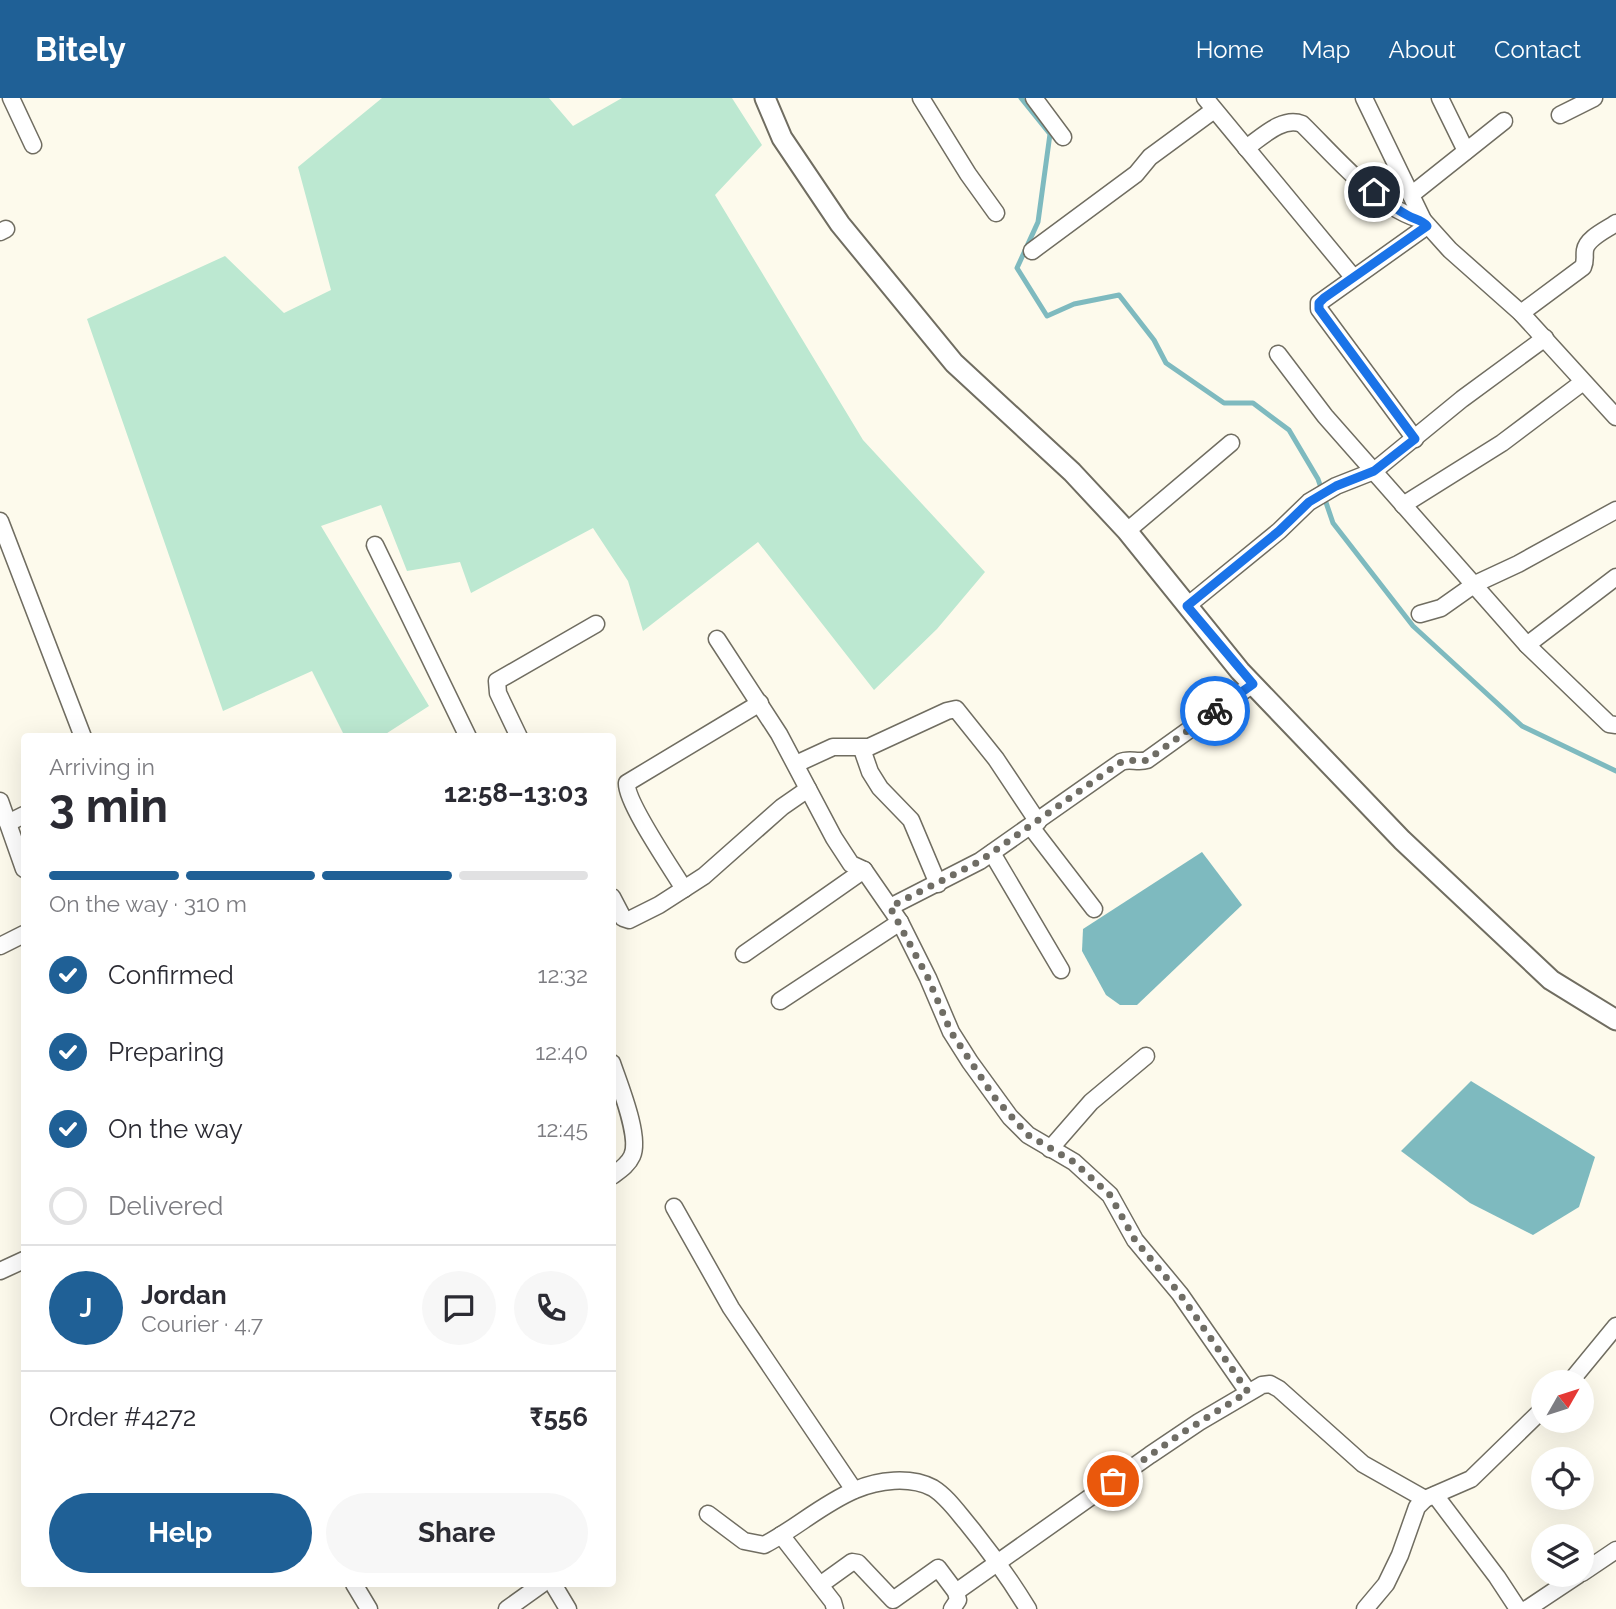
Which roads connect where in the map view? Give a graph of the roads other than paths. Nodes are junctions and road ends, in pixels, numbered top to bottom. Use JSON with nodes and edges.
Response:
{"nodes":[{"id":1,"x":11,"y":98,"type":"edge"},
{"id":2,"x":765,"y":98,"type":"edge"},
{"id":3,"x":921,"y":98,"type":"edge"},
{"id":4,"x":1034,"y":98,"type":"edge"},
{"id":5,"x":1364,"y":98,"type":"edge"},
{"id":6,"x":1440,"y":98,"type":"edge"},
{"id":7,"x":1594,"y":98,"type":"edge"},
{"id":8,"x":1209,"y":104,"type":"edge"},
{"id":9,"x":1560,"y":115,"type":"dead end"},
{"id":10,"x":1504,"y":121,"type":"dead end"},
{"id":11,"x":1063,"y":136,"type":"dead end"},
{"id":12,"x":33,"y":145,"type":"dead end"},
{"id":13,"x":1246,"y":148,"type":"junction"},
{"id":14,"x":1466,"y":151,"type":"junction"},
{"id":15,"x":1411,"y":195,"type":"junction"},
{"id":16,"x":996,"y":213,"type":"dead end"},
{"id":17,"x":1425,"y":223,"type":"junction"},
{"id":18,"x":1616,"y":223,"type":"edge"},
{"id":19,"x":1032,"y":251,"type":"dead end"},
{"id":20,"x":1353,"y":276,"type":"junction"},
{"id":21,"x":1521,"y":313,"type":"junction"},
{"id":22,"x":1545,"y":338,"type":"junction"},
{"id":23,"x":1278,"y":354,"type":"dead end"},
{"id":24,"x":1583,"y":382,"type":"junction"},
{"id":25,"x":1616,"y":417,"type":"edge"},
{"id":26,"x":1415,"y":439,"type":"junction"},
{"id":27,"x":1231,"y":443,"type":"dead end"},
{"id":28,"x":1374,"y":471,"type":"junction"},
{"id":29,"x":1403,"y":505,"type":"junction"},
{"id":30,"x":1616,"y":510,"type":"edge"},
{"id":31,"x":0,"y":520,"type":"edge"},
{"id":32,"x":1127,"y":531,"type":"junction"},
{"id":33,"x":375,"y":545,"type":"dead end"},
{"id":34,"x":1616,"y":577,"type":"edge"},
{"id":35,"x":1475,"y":584,"type":"junction"},
{"id":36,"x":1187,"y":606,"type":"junction"},
{"id":37,"x":1420,"y":614,"type":"dead end"},
{"id":38,"x":596,"y":624,"type":"dead end"},
{"id":39,"x":717,"y":639,"type":"dead end"},
{"id":40,"x":1527,"y":645,"type":"junction"},
{"id":41,"x":1253,"y":684,"type":"junction"},
{"id":42,"x":760,"y":703,"type":"junction"},
{"id":43,"x":1616,"y":725,"type":"edge"},
{"id":44,"x":81,"y":733,"type":"edge"},
{"id":45,"x":466,"y":733,"type":"edge"},
{"id":46,"x":517,"y":733,"type":"edge"},
{"id":47,"x":862,"y":749,"type":"junction"},
{"id":48,"x":796,"y":764,"type":"junction"},
{"id":49,"x":808,"y":789,"type":"junction"},
{"id":50,"x":0,"y":801,"type":"edge"},
{"id":51,"x":21,"y":816,"type":"edge"},
{"id":52,"x":8,"y":822,"type":"junction"},
{"id":53,"x":1035,"y":825,"type":"junction"},
{"id":54,"x":992,"y":853,"type":"junction"},
{"id":55,"x":21,"y":860,"type":"edge"},
{"id":56,"x":864,"y":870,"type":"junction"},
{"id":57,"x":937,"y":884,"type":"junction"},
{"id":58,"x":684,"y":889,"type":"junction"},
{"id":59,"x":616,"y":905,"type":"edge"},
{"id":60,"x":890,"y":907,"type":"junction"},
{"id":61,"x":1094,"y":909,"type":"dead end"},
{"id":62,"x":900,"y":922,"type":"junction"},
{"id":63,"x":21,"y":936,"type":"edge"},
{"id":64,"x":0,"y":946,"type":"edge"},
{"id":65,"x":744,"y":954,"type":"dead end"},
{"id":66,"x":1060,"y":970,"type":"dead end"},
{"id":67,"x":780,"y":1001,"type":"dead end"},
{"id":68,"x":1616,"y":1020,"type":"edge"},
{"id":69,"x":1146,"y":1056,"type":"dead end"},
{"id":70,"x":616,"y":1077,"type":"edge"},
{"id":71,"x":1050,"y":1149,"type":"junction"},
{"id":72,"x":616,"y":1173,"type":"edge"},
{"id":73,"x":674,"y":1207,"type":"dead end"},
{"id":74,"x":21,"y":1261,"type":"edge"},
{"id":75,"x":0,"y":1271,"type":"edge"},
{"id":76,"x":1616,"y":1326,"type":"edge"},
{"id":77,"x":1580,"y":1370,"type":"edge"},
{"id":78,"x":1248,"y":1392,"type":"junction"},
{"id":79,"x":1531,"y":1421,"type":"edge"},
{"id":80,"x":854,"y":1490,"type":"junction"},
{"id":81,"x":1430,"y":1497,"type":"junction"},
{"id":82,"x":708,"y":1514,"type":"dead end"},
{"id":83,"x":781,"y":1535,"type":"junction"},
{"id":84,"x":1616,"y":1550,"type":"edge"},
{"id":85,"x":999,"y":1563,"type":"junction"},
{"id":86,"x":1594,"y":1565,"type":"edge"},
{"id":87,"x":820,"y":1585,"type":"junction"},
{"id":88,"x":356,"y":1587,"type":"edge"},
{"id":89,"x":538,"y":1587,"type":"edge"},
{"id":90,"x":555,"y":1587,"type":"edge"},
{"id":91,"x":1560,"y":1587,"type":"edge"},
{"id":92,"x":956,"y":1592,"type":"junction"},
{"id":93,"x":369,"y":1609,"type":"edge"},
{"id":94,"x":507,"y":1609,"type":"edge"},
{"id":95,"x":568,"y":1609,"type":"edge"},
{"id":96,"x":835,"y":1609,"type":"edge"},
{"id":97,"x":952,"y":1609,"type":"edge"},
{"id":98,"x":1028,"y":1609,"type":"edge"},
{"id":99,"x":1365,"y":1609,"type":"edge"},
{"id":100,"x":1518,"y":1609,"type":"edge"},
{"id":101,"x":1527,"y":1609,"type":"edge"}],
"edges":[{"from":1,"to":12,"type":"street"},
{"from":2,"to":32,"type":"street"},
{"from":3,"to":16,"type":"street"},
{"from":4,"to":11,"type":"street"},
{"from":5,"to":15,"type":"street"},
{"from":6,"to":14,"type":"street"},
{"from":7,"to":9,"type":"street"},
{"from":8,"to":13,"type":"street"},
{"from":8,"to":19,"type":"street"},
{"from":10,"to":14,"type":"street"},
{"from":13,"to":17,"type":"street"},
{"from":13,"to":20,"type":"street"},
{"from":14,"to":15,"type":"street"},
{"from":15,"to":17,"type":"street"},
{"from":17,"to":20,"type":"street"},
{"from":17,"to":21,"type":"street"},
{"from":18,"to":21,"type":"street"},
{"from":20,"to":26,"type":"street"},
{"from":21,"to":22,"type":"street"},
{"from":22,"to":24,"type":"street"},
{"from":22,"to":26,"type":"street"},
{"from":23,"to":28,"type":"street"},
{"from":24,"to":25,"type":"street"},
{"from":24,"to":29,"type":"street"},
{"from":26,"to":28,"type":"street"},
{"from":27,"to":32,"type":"street"},
{"from":28,"to":29,"type":"street"},
{"from":28,"to":36,"type":"street"},
{"from":29,"to":35,"type":"street"},
{"from":30,"to":35,"type":"street"},
{"from":31,"to":44,"type":"street"},
{"from":32,"to":36,"type":"street"},
{"from":33,"to":45,"type":"street"},
{"from":34,"to":40,"type":"street"},
{"from":35,"to":37,"type":"street"},
{"from":35,"to":40,"type":"street"},
{"from":36,"to":41,"type":"street"},
{"from":38,"to":46,"type":"street"},
{"from":39,"to":42,"type":"street"},
{"from":40,"to":43,"type":"street"},
{"from":41,"to":53,"type":"street"},
{"from":41,"to":68,"type":"street"},
{"from":42,"to":48,"type":"street"},
{"from":42,"to":58,"type":"street"},
{"from":47,"to":48,"type":"street"},
{"from":47,"to":53,"type":"street"},
{"from":47,"to":57,"type":"street"},
{"from":48,"to":49,"type":"street"},
{"from":49,"to":56,"type":"street"},
{"from":49,"to":58,"type":"street"},
{"from":50,"to":52,"type":"street"},
{"from":51,"to":52,"type":"street"},
{"from":52,"to":55,"type":"street"},
{"from":53,"to":54,"type":"street"},
{"from":53,"to":61,"type":"street"},
{"from":54,"to":57,"type":"street"},
{"from":54,"to":66,"type":"street"},
{"from":56,"to":60,"type":"street"},
{"from":56,"to":65,"type":"street"},
{"from":57,"to":60,"type":"street"},
{"from":58,"to":59,"type":"street"},
{"from":60,"to":62,"type":"street"},
{"from":62,"to":67,"type":"street"},
{"from":62,"to":71,"type":"street"},
{"from":63,"to":64,"type":"street"},
{"from":69,"to":71,"type":"street"},
{"from":70,"to":72,"type":"street"},
{"from":71,"to":78,"type":"street"},
{"from":73,"to":80,"type":"street"},
{"from":74,"to":75,"type":"street"},
{"from":76,"to":77,"type":"street"},
{"from":78,"to":81,"type":"street"},
{"from":78,"to":85,"type":"street"},
{"from":79,"to":81,"type":"street"},
{"from":80,"to":83,"type":"street"},
{"from":80,"to":85,"type":"street"},
{"from":81,"to":99,"type":"street"},
{"from":81,"to":100,"type":"street"},
{"from":82,"to":83,"type":"street"},
{"from":83,"to":87,"type":"street"},
{"from":84,"to":86,"type":"street"},
{"from":85,"to":92,"type":"street"},
{"from":85,"to":98,"type":"street"},
{"from":87,"to":92,"type":"street"},
{"from":87,"to":96,"type":"street"},
{"from":88,"to":93,"type":"street"},
{"from":89,"to":94,"type":"street"},
{"from":90,"to":95,"type":"street"},
{"from":91,"to":101,"type":"street"},
{"from":92,"to":97,"type":"street"}]}
